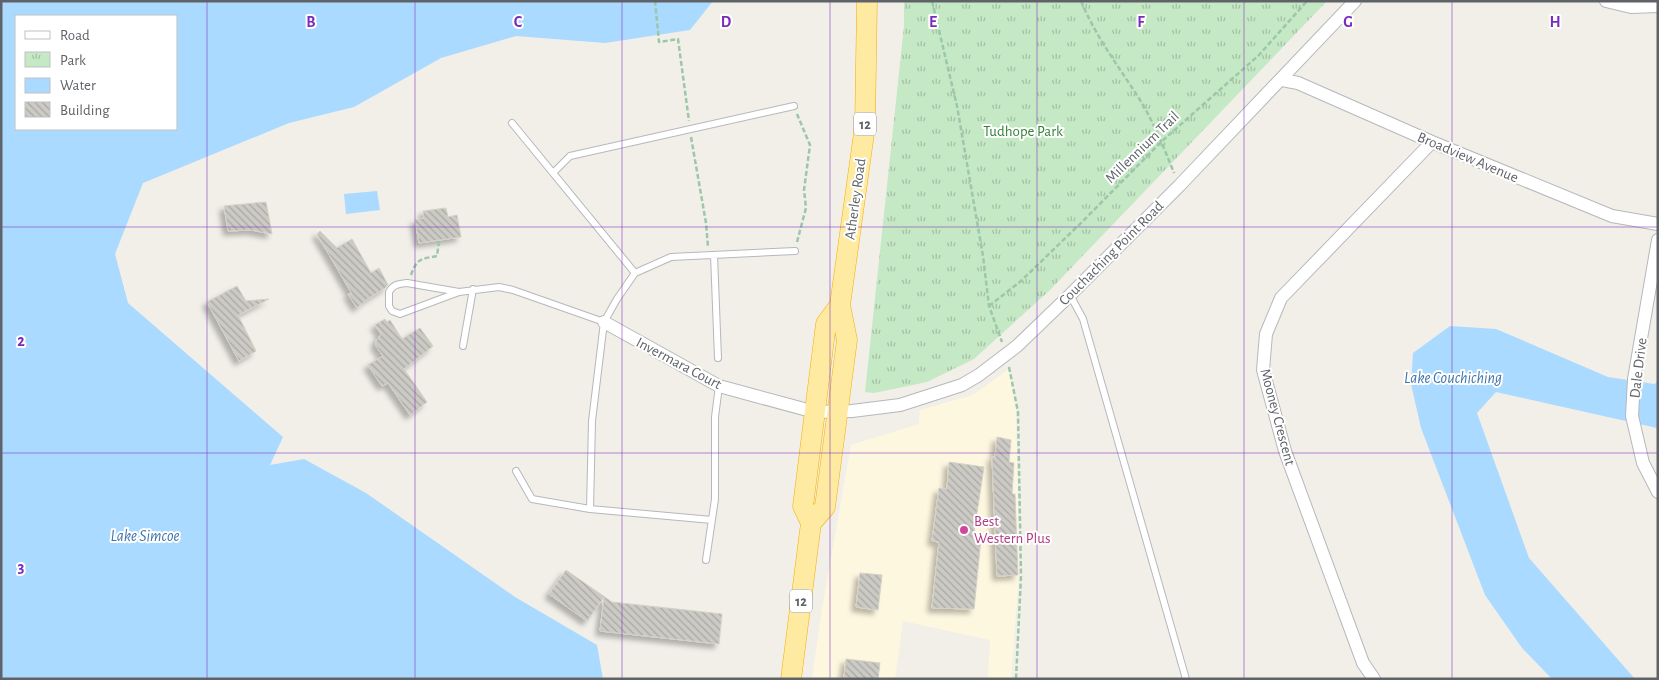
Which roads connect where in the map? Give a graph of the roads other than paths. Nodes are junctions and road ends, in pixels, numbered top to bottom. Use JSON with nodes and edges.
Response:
{"nodes":[{"id":1,"x":867,"y":1,"type":"edge"},
{"id":2,"x":1356,"y":1,"type":"edge"},
{"id":3,"x":1606,"y":1,"type":"edge"},
{"id":4,"x":1658,"y":6,"type":"edge"},
{"id":5,"x":1282,"y":80,"type":"junction"},
{"id":6,"x":794,"y":106,"type":"road end"},
{"id":7,"x":512,"y":123,"type":"dead end"},
{"id":8,"x":1432,"y":142,"type":"junction"},
{"id":9,"x":554,"y":172,"type":"junction"},
{"id":10,"x":1658,"y":224,"type":"edge"},
{"id":11,"x":1658,"y":240,"type":"edge"},
{"id":12,"x":795,"y":251,"type":"road end"},
{"id":13,"x":714,"y":255,"type":"junction"},
{"id":14,"x":635,"y":273,"type":"junction"},
{"id":15,"x":473,"y":289,"type":"junction"},
{"id":16,"x":459,"y":292,"type":"junction"},
{"id":17,"x":1070,"y":295,"type":"junction"},
{"id":18,"x":840,"y":305,"type":"junction"},
{"id":19,"x":604,"y":322,"type":"junction"},
{"id":20,"x":463,"y":346,"type":"dead end"},
{"id":21,"x":718,"y":358,"type":"dead end"},
{"id":22,"x":719,"y":386,"type":"junction"},
{"id":23,"x":815,"y":412,"type":"junction"},
{"id":24,"x":836,"y":412,"type":"junction"},
{"id":25,"x":516,"y":471,"type":"dead end"},
{"id":26,"x":1658,"y":492,"type":"edge"},
{"id":27,"x":590,"y":509,"type":"junction"},
{"id":28,"x":712,"y":520,"type":"junction"},
{"id":29,"x":811,"y":523,"type":"junction"},
{"id":30,"x":706,"y":560,"type":"dead end"},
{"id":31,"x":791,"y":679,"type":"edge"},
{"id":32,"x":1186,"y":679,"type":"edge"},
{"id":33,"x":1374,"y":679,"type":"edge"}],
"edges":[{"from":1,"to":18,"type":"highway","name":"Atherley Road","number":"12"},
{"from":2,"to":5,"type":"street","name":"Couchaching Point Road"},
{"from":3,"to":4,"type":"street"},
{"from":5,"to":8,"type":"street","name":"Broadview Avenue"},
{"from":5,"to":17,"type":"street","name":"Couchaching Point Road"},
{"from":6,"to":9,"type":"lane"},
{"from":7,"to":9,"type":"lane"},
{"from":8,"to":10,"type":"street","name":"Broadview Avenue"},
{"from":8,"to":33,"type":"street","name":"Mooney Crescent"},
{"from":9,"to":14,"type":"lane"},
{"from":11,"to":26,"type":"street","name":"Dale Drive"},
{"from":12,"to":13,"type":"lane"},
{"from":13,"to":14,"type":"lane"},
{"from":13,"to":21,"type":"lane"},
{"from":14,"to":19,"type":"lane"},
{"from":15,"to":16,"type":"lane"},
{"from":15,"to":19,"type":"lane"},
{"from":15,"to":20,"type":"lane"},
{"from":16,"to":16,"type":"lane"},
{"from":17,"to":24,"type":"street","name":"Couchaching Point Road"},
{"from":17,"to":32,"type":"lane"},
{"from":18,"to":23,"type":"highway","name":"Atherley Road","number":"12"},
{"from":18,"to":24,"type":"highway","name":"Atherley Road","number":"12"},
{"from":19,"to":22,"type":"street","name":"Invermara Court"},
{"from":19,"to":27,"type":"lane"},
{"from":22,"to":23,"type":"street","name":"Invermara Court"},
{"from":22,"to":28,"type":"lane"},
{"from":23,"to":24,"type":"street","name":"Couchaching Point Road"},
{"from":23,"to":29,"type":"highway","name":"Atherley Road","number":"12"},
{"from":24,"to":29,"type":"highway","name":"Atherley Road","number":"12"},
{"from":25,"to":27,"type":"lane"},
{"from":27,"to":28,"type":"lane"},
{"from":28,"to":30,"type":"lane"},
{"from":29,"to":31,"type":"highway","name":"Atherley Road","number":"12"}]}
